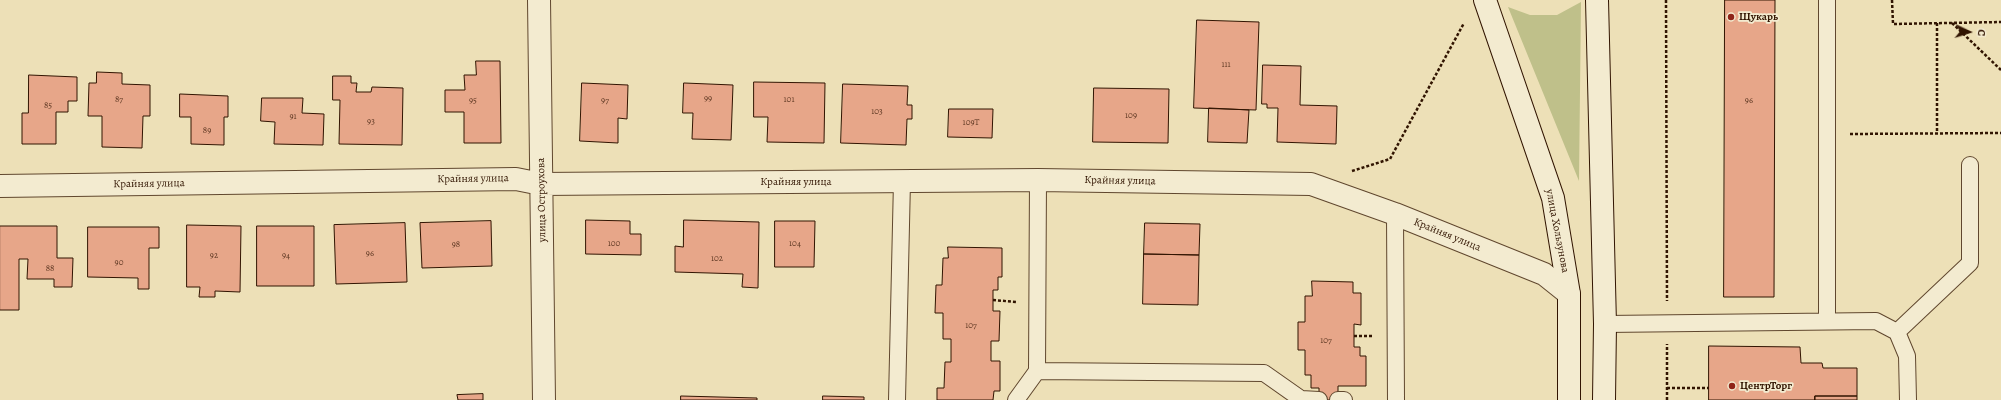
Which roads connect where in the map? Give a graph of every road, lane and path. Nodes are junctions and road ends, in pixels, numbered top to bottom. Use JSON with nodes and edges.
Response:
{"nodes":[{"id":1,"x":539,"y":0,"type":"edge"},
{"id":2,"x":1485,"y":0,"type":"edge"},
{"id":3,"x":1597,"y":0,"type":"edge"},
{"id":4,"x":1666,"y":0,"type":"edge"},
{"id":5,"x":1827,"y":0,"type":"edge"},
{"id":6,"x":1892,"y":0,"type":"edge"},
{"id":7,"x":2001,"y":22,"type":"edge"},
{"id":8,"x":1464,"y":23,"type":"dead end"},
{"id":9,"x":1937,"y":23,"type":"junction"},
{"id":10,"x":1952,"y":23,"type":"junction"},
{"id":11,"x":2001,"y":70,"type":"edge"},
{"id":12,"x":1937,"y":133,"type":"junction"},
{"id":13,"x":2001,"y":133,"type":"edge"},
{"id":14,"x":1827,"y":135,"type":"junction"},
{"id":15,"x":1970,"y":165,"type":"dead end"},
{"id":16,"x":1038,"y":180,"type":"junction"},
{"id":17,"x":902,"y":181,"type":"junction"},
{"id":18,"x":541,"y":184,"type":"junction"},
{"id":19,"x":1312,"y":184,"type":"junction"},
{"id":20,"x":0,"y":186,"type":"edge"},
{"id":21,"x":1395,"y":214,"type":"junction"},
{"id":22,"x":1569,"y":294,"type":"junction"},
{"id":23,"x":1827,"y":321,"type":"junction"},
{"id":24,"x":1667,"y":323,"type":"junction"},
{"id":25,"x":1604,"y":324,"type":"junction"},
{"id":26,"x":1897,"y":332,"type":"junction"},
{"id":27,"x":1037,"y":371,"type":"junction"},
{"id":28,"x":1667,"y":388,"type":"junction"},
{"id":29,"x":1709,"y":388,"type":"dead end"},
{"id":30,"x":544,"y":400,"type":"edge"},
{"id":31,"x":897,"y":400,"type":"edge"},
{"id":32,"x":1016,"y":400,"type":"edge"},
{"id":33,"x":1319,"y":400,"type":"edge"},
{"id":34,"x":1338,"y":400,"type":"edge"},
{"id":35,"x":1344,"y":400,"type":"edge"},
{"id":36,"x":1396,"y":400,"type":"edge"},
{"id":37,"x":1568,"y":400,"type":"edge"},
{"id":38,"x":1604,"y":400,"type":"edge"},
{"id":39,"x":1667,"y":400,"type":"edge"},
{"id":40,"x":1908,"y":400,"type":"edge"}],
"edges":[{"from":1,"to":18,"type":"street","name":"улица Остроухова"},
{"from":2,"to":22,"type":"street","name":"улица Хользунова"},
{"from":3,"to":25,"type":"street"},
{"from":4,"to":24,"type":"path"},
{"from":5,"to":14,"type":"lane"},
{"from":6,"to":9,"type":"path"},
{"from":7,"to":10,"type":"path"},
{"from":8,"to":19,"type":"path"},
{"from":9,"to":10,"type":"path"},
{"from":9,"to":12,"type":"path"},
{"from":10,"to":11,"type":"path"},
{"from":12,"to":13,"type":"path"},
{"from":12,"to":14,"type":"path"},
{"from":14,"to":23,"type":"lane"},
{"from":15,"to":26,"type":"lane"},
{"from":16,"to":17,"type":"street","name":"Крайняя улица"},
{"from":16,"to":19,"type":"street","name":"Крайняя улица"},
{"from":16,"to":27,"type":"lane"},
{"from":17,"to":18,"type":"street","name":"Крайняя улица"},
{"from":17,"to":31,"type":"lane"},
{"from":18,"to":20,"type":"street","name":"Крайняя улица"},
{"from":18,"to":30,"type":"street","name":"улица Остроухова"},
{"from":19,"to":21,"type":"street","name":"Крайняя улица"},
{"from":21,"to":22,"type":"street","name":"Крайняя улица"},
{"from":21,"to":36,"type":"lane"},
{"from":22,"to":37,"type":"street","name":"улица Хользунова"},
{"from":23,"to":24,"type":"lane"},
{"from":23,"to":26,"type":"lane"},
{"from":24,"to":25,"type":"lane"},
{"from":24,"to":28,"type":"path"},
{"from":25,"to":38,"type":"street"},
{"from":26,"to":40,"type":"lane"},
{"from":27,"to":32,"type":"lane"},
{"from":27,"to":33,"type":"lane"},
{"from":28,"to":29,"type":"path"},
{"from":28,"to":39,"type":"path"},
{"from":34,"to":35,"type":"lane"}]}
